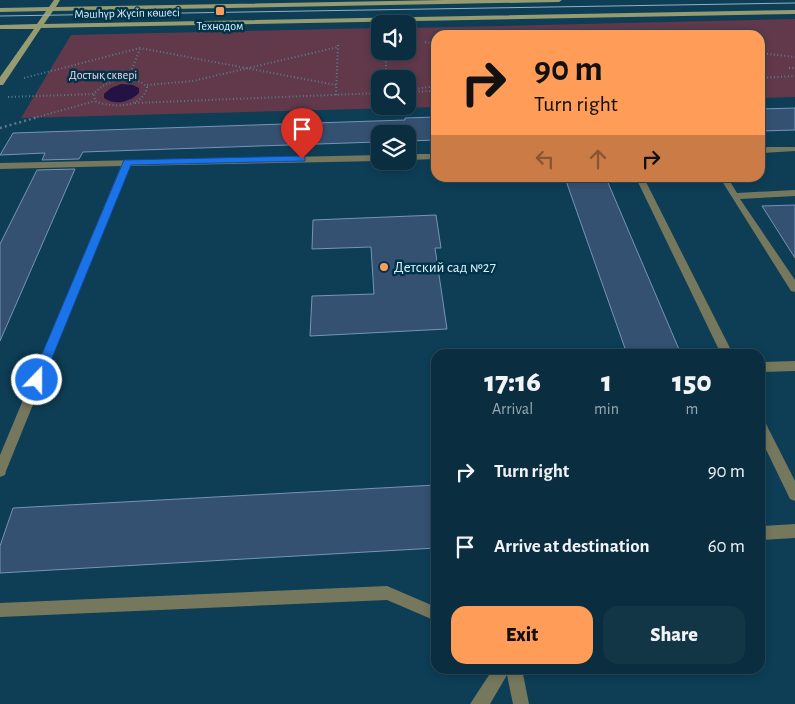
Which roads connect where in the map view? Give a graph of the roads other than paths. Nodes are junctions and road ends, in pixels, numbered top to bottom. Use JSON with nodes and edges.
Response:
{"nodes":[{"id":1,"x":57,"y":0,"type":"edge"},
{"id":2,"x":559,"y":0,"type":"edge"},
{"id":3,"x":356,"y":2,"type":"edge"},
{"id":4,"x":0,"y":10,"type":"edge"},
{"id":5,"x":51,"y":10,"type":"junction"},
{"id":6,"x":795,"y":12,"type":"edge"},
{"id":7,"x":40,"y":26,"type":"junction"},
{"id":8,"x":0,"y":27,"type":"edge"},
{"id":9,"x":0,"y":83,"type":"edge"},
{"id":10,"x":795,"y":149,"type":"edge"},
{"id":11,"x":765,"y":150,"type":"edge"},
{"id":12,"x":416,"y":157,"type":"edge"},
{"id":13,"x":431,"y":157,"type":"edge"},
{"id":14,"x":371,"y":158,"type":"edge"},
{"id":15,"x":127,"y":162,"type":"junction"},
{"id":16,"x":0,"y":166,"type":"edge"},
{"id":17,"x":642,"y":182,"type":"edge"},
{"id":18,"x":726,"y":182,"type":"edge"},
{"id":19,"x":795,"y":193,"type":"edge"},
{"id":20,"x":734,"y":196,"type":"junction"},
{"id":21,"x":795,"y":288,"type":"edge"},
{"id":22,"x":724,"y":349,"type":"edge"},
{"id":23,"x":795,"y":366,"type":"edge"},
{"id":24,"x":765,"y":367,"type":"edge"},
{"id":25,"x":765,"y":441,"type":"edge"},
{"id":26,"x":0,"y":471,"type":"edge"},
{"id":27,"x":795,"y":494,"type":"edge"},
{"id":28,"x":795,"y":531,"type":"edge"},
{"id":29,"x":765,"y":533,"type":"edge"},
{"id":30,"x":0,"y":610,"type":"edge"},
{"id":31,"x":431,"y":612,"type":"edge"},
{"id":32,"x":499,"y":674,"type":"edge"},
{"id":33,"x":515,"y":674,"type":"edge"},
{"id":34,"x":478,"y":704,"type":"edge"},
{"id":35,"x":521,"y":704,"type":"edge"}],
"edges":[{"from":1,"to":5,"type":"street"},
{"from":2,"to":3,"type":"street","name":"Мәшһүр Жүсіп көшесі"},
{"from":3,"to":5,"type":"street","name":"Мәшһүр Жүсіп көшесі"},
{"from":4,"to":5,"type":"street","name":"Мәшһүр Жүсіп көшесі"},
{"from":5,"to":7,"type":"street"},
{"from":6,"to":7,"type":"street","name":"Мәшһүр Жүсіп көшесі"},
{"from":7,"to":8,"type":"street","name":"Мәшһүр Жүсіп көшесі"},
{"from":7,"to":9,"type":"street"},
{"from":10,"to":11,"type":"lane"},
{"from":12,"to":13,"type":"lane"},
{"from":14,"to":15,"type":"lane"},
{"from":15,"to":16,"type":"lane"},
{"from":15,"to":26,"type":"lane"},
{"from":17,"to":22,"type":"lane"},
{"from":18,"to":20,"type":"lane"},
{"from":19,"to":20,"type":"lane"},
{"from":20,"to":21,"type":"lane"},
{"from":23,"to":24,"type":"lane"},
{"from":25,"to":27,"type":"lane"},
{"from":28,"to":29,"type":"lane"},
{"from":30,"to":31,"type":"lane"},
{"from":32,"to":34,"type":"lane"},
{"from":33,"to":35,"type":"lane"}]}
